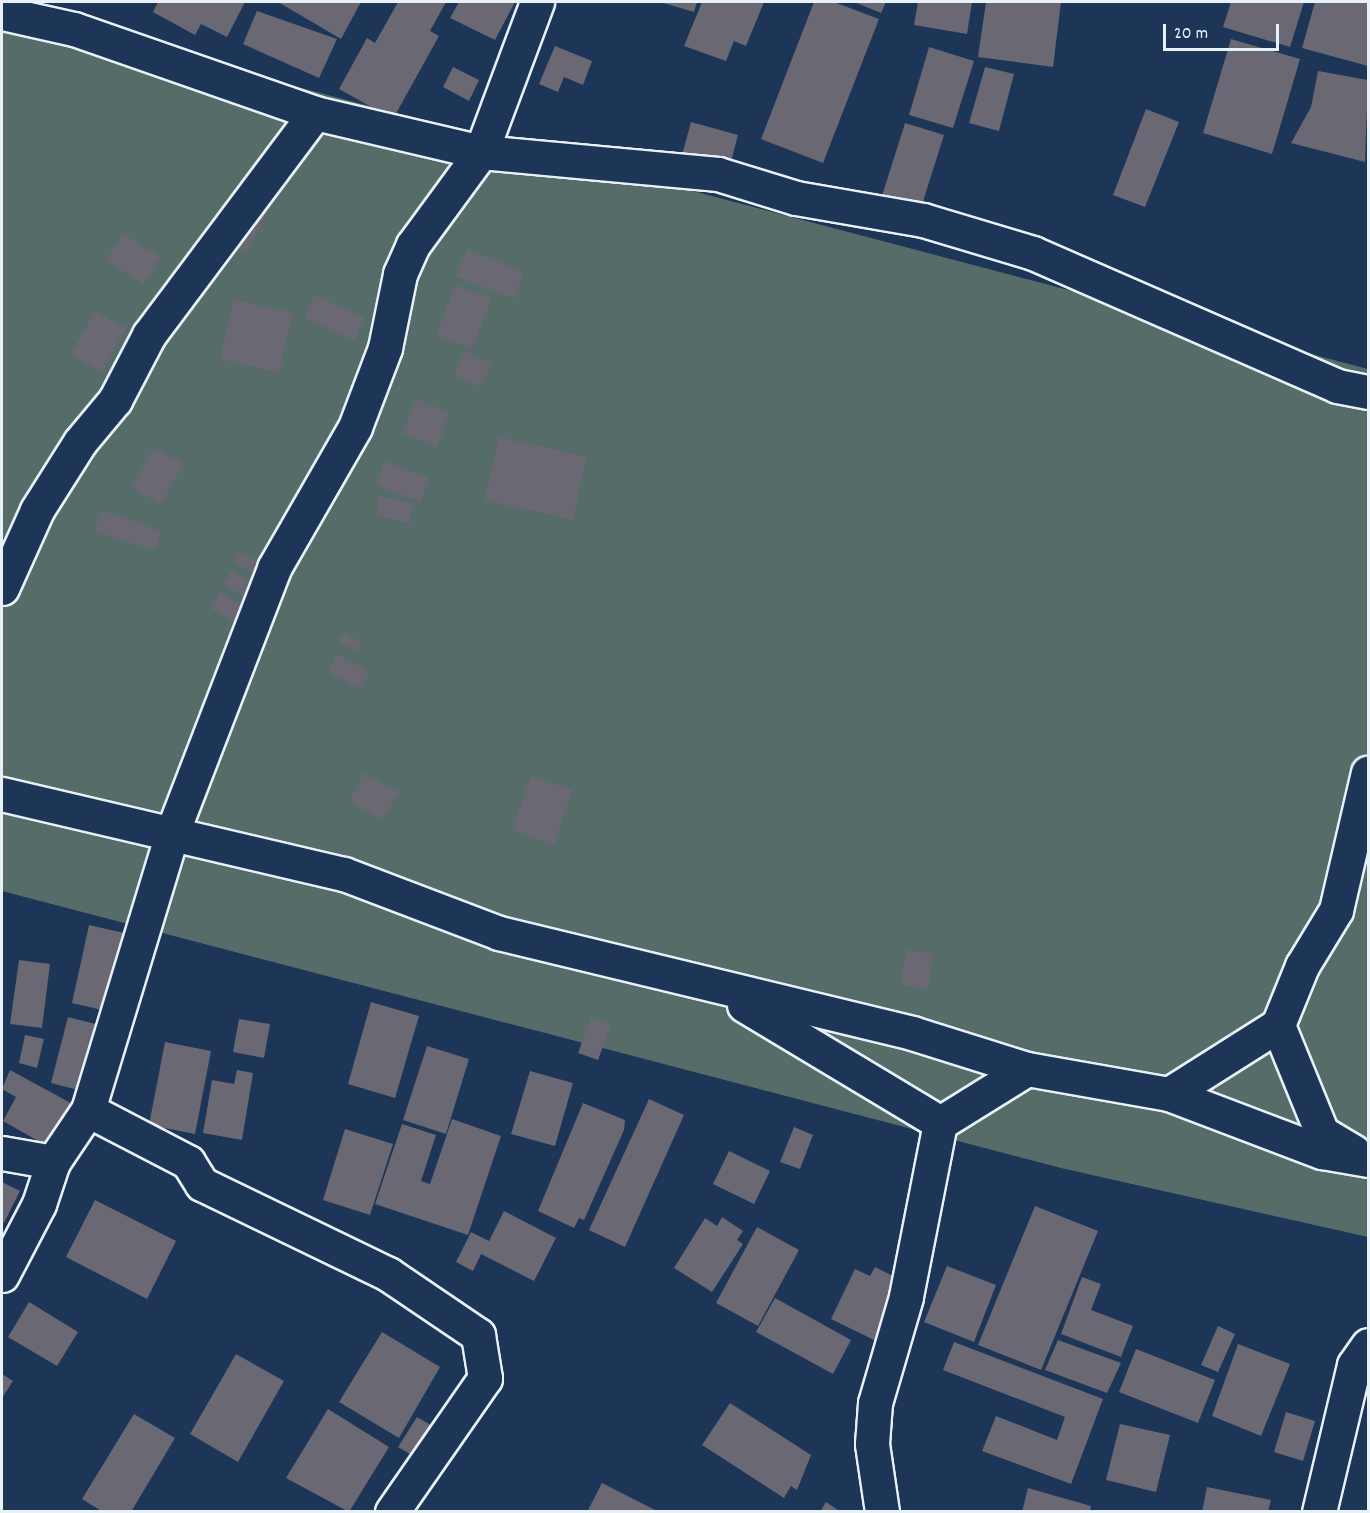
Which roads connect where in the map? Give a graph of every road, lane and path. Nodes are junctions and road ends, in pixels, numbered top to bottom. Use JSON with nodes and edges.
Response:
{"nodes":[{"id":1,"x":537,"y":2,"type":"edge"},
{"id":2,"x":2,"y":13,"type":"edge"},
{"id":3,"x":315,"y":113,"type":"junction"},
{"id":4,"x":481,"y":152,"type":"junction"},
{"id":5,"x":1368,"y":392,"type":"edge"},
{"id":6,"x":2,"y":588,"type":"edge"},
{"id":7,"x":1368,"y":773,"type":"edge"},
{"id":8,"x":2,"y":794,"type":"edge"},
{"id":9,"x":172,"y":833,"type":"junction"},
{"id":10,"x":720,"y":990,"type":"junction"},
{"id":11,"x":1278,"y":1025,"type":"junction"},
{"id":12,"x":1027,"y":1069,"type":"junction"},
{"id":13,"x":1169,"y":1094,"type":"junction"},
{"id":14,"x":88,"y":1110,"type":"junction"},
{"id":15,"x":940,"y":1123,"type":"junction"},
{"id":16,"x":2,"y":1153,"type":"edge"},
{"id":17,"x":1367,"y":1160,"type":"edge"},
{"id":18,"x":53,"y":1162,"type":"junction"},
{"id":19,"x":2,"y":1275,"type":"edge"},
{"id":20,"x":1368,"y":1345,"type":"edge"},
{"id":21,"x":392,"y":1512,"type":"edge"},
{"id":22,"x":882,"y":1512,"type":"edge"},
{"id":23,"x":1319,"y":1512,"type":"edge"}],
"edges":[{"from":1,"to":4,"type":"street"},
{"from":2,"to":3,"type":"street"},
{"from":3,"to":4,"type":"street"},
{"from":3,"to":6,"type":"street"},
{"from":4,"to":5,"type":"street"},
{"from":4,"to":9,"type":"street"},
{"from":7,"to":11,"type":"street"},
{"from":8,"to":9,"type":"street"},
{"from":9,"to":10,"type":"street"},
{"from":9,"to":14,"type":"street"},
{"from":10,"to":12,"type":"street"},
{"from":10,"to":15,"type":"street"},
{"from":11,"to":13,"type":"street"},
{"from":11,"to":17,"type":"street"},
{"from":12,"to":13,"type":"street"},
{"from":12,"to":15,"type":"street"},
{"from":13,"to":17,"type":"street"},
{"from":14,"to":18,"type":"street"},
{"from":14,"to":21,"type":"street"},
{"from":15,"to":22,"type":"street"},
{"from":16,"to":18,"type":"street"},
{"from":18,"to":19,"type":"street"},
{"from":20,"to":23,"type":"street"}]}
